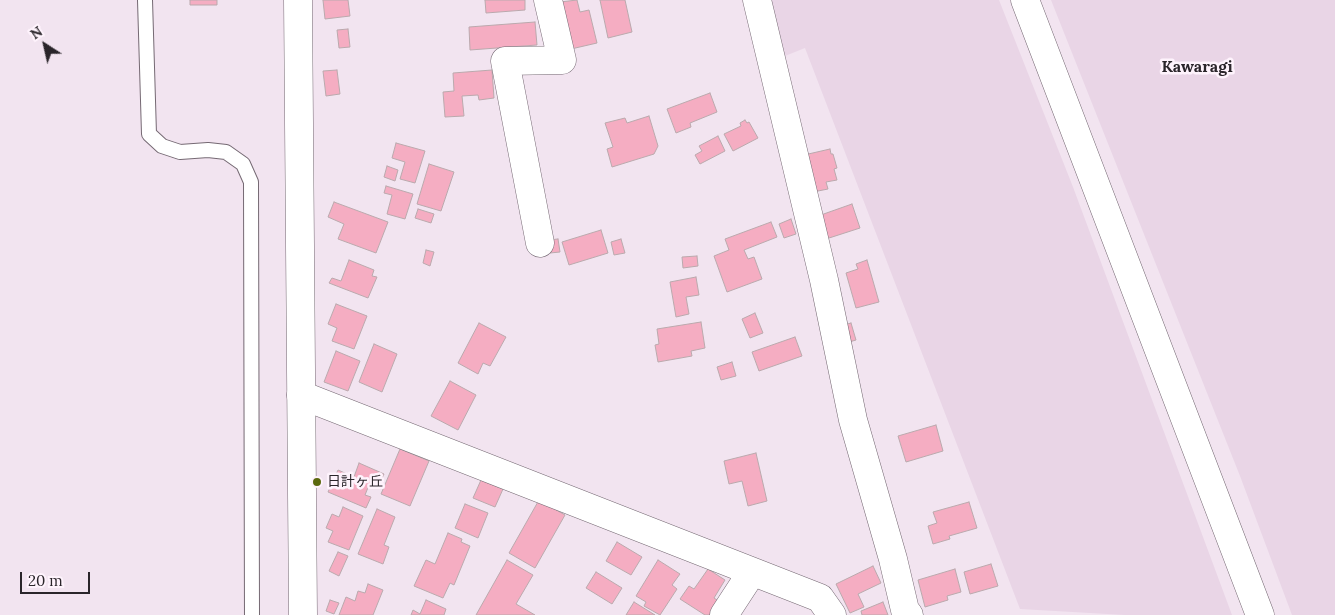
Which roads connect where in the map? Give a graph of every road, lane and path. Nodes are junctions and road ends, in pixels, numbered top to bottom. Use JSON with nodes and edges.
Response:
{"nodes":[{"id":1,"x":145,"y":0,"type":"edge"},
{"id":2,"x":298,"y":0,"type":"edge"},
{"id":3,"x":548,"y":0,"type":"edge"},
{"id":4,"x":756,"y":0,"type":"edge"},
{"id":5,"x":1025,"y":0,"type":"edge"},
{"id":6,"x":540,"y":243,"type":"dead end"},
{"id":7,"x":301,"y":395,"type":"junction"},
{"id":8,"x":752,"y":572,"type":"junction"},
{"id":9,"x":252,"y":615,"type":"edge"},
{"id":10,"x":303,"y":615,"type":"edge"},
{"id":11,"x":724,"y":615,"type":"edge"},
{"id":12,"x":832,"y":615,"type":"edge"},
{"id":13,"x":909,"y":615,"type":"edge"},
{"id":14,"x":1260,"y":615,"type":"edge"}],
"edges":[{"from":1,"to":9,"type":"lane"},
{"from":2,"to":7,"type":"street"},
{"from":3,"to":6,"type":"street"},
{"from":4,"to":13,"type":"street"},
{"from":5,"to":14,"type":"street"},
{"from":7,"to":8,"type":"street"},
{"from":7,"to":10,"type":"street"},
{"from":8,"to":11,"type":"street"},
{"from":8,"to":12,"type":"street"}]}
